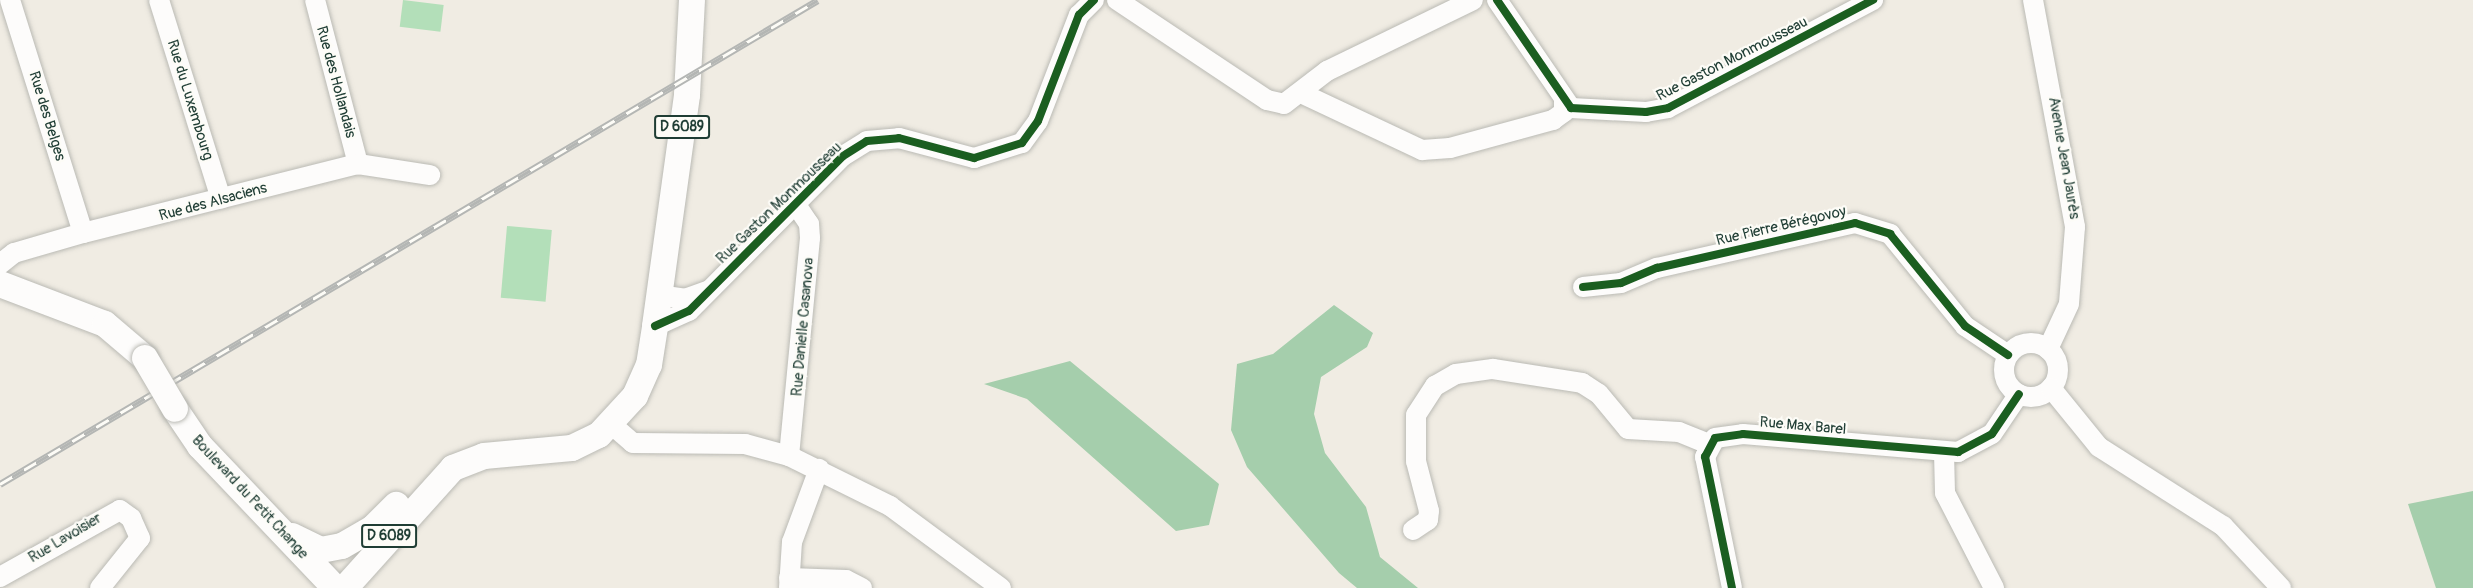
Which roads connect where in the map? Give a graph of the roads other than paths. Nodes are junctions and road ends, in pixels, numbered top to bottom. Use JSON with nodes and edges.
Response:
{"nodes":[{"id":1,"x":10,"y":0,"type":"edge"},
{"id":2,"x":159,"y":0,"type":"edge"},
{"id":3,"x":315,"y":0,"type":"edge"},
{"id":4,"x":692,"y":0,"type":"edge"},
{"id":5,"x":1117,"y":0,"type":"edge"},
{"id":6,"x":1473,"y":0,"type":"edge"},
{"id":7,"x":1497,"y":0,"type":"edge"},
{"id":8,"x":1873,"y":0,"type":"edge"},
{"id":9,"x":2033,"y":0,"type":"edge"},
{"id":10,"x":1091,"y":1,"type":"edge"},
{"id":11,"x":1303,"y":94,"type":"junction"},
{"id":12,"x":1564,"y":100,"type":"junction"},
{"id":13,"x":358,"y":164,"type":"junction"},
{"id":14,"x":430,"y":175,"type":"dead end"},
{"id":15,"x":221,"y":199,"type":"junction"},
{"id":16,"x":795,"y":203,"type":"junction"},
{"id":17,"x":83,"y":233,"type":"junction"},
{"id":18,"x":0,"y":264,"type":"edge"},
{"id":19,"x":0,"y":284,"type":"edge"},
{"id":20,"x":1582,"y":287,"type":"dead end"},
{"id":21,"x":712,"y":288,"type":"junction"},
{"id":22,"x":658,"y":295,"type":"junction"},
{"id":23,"x":655,"y":326,"type":"junction"},
{"id":24,"x":2048,"y":349,"type":"junction"},
{"id":25,"x":2008,"y":355,"type":"junction"},
{"id":26,"x":2051,"y":388,"type":"junction"},
{"id":27,"x":2019,"y":394,"type":"junction"},
{"id":28,"x":611,"y":424,"type":"junction"},
{"id":29,"x":1708,"y":444,"type":"junction"},
{"id":30,"x":1944,"y":452,"type":"junction"},
{"id":31,"x":789,"y":456,"type":"junction"},
{"id":32,"x":819,"y":469,"type":"junction"},
{"id":33,"x":1942,"y":474,"type":"junction"},
{"id":34,"x":433,"y":485,"type":"junction"},
{"id":35,"x":1938,"y":508,"type":"dead end"},
{"id":36,"x":267,"y":514,"type":"junction"},
{"id":37,"x":1413,"y":530,"type":"dead end"},
{"id":38,"x":321,"y":550,"type":"junction"},
{"id":39,"x":0,"y":577,"type":"edge"},
{"id":40,"x":789,"y":583,"type":"edge"},
{"id":41,"x":100,"y":588,"type":"edge"},
{"id":42,"x":335,"y":588,"type":"edge"},
{"id":43,"x":343,"y":588,"type":"edge"},
{"id":44,"x":862,"y":588,"type":"edge"},
{"id":45,"x":1001,"y":588,"type":"edge"},
{"id":46,"x":1732,"y":588,"type":"edge"},
{"id":47,"x":1994,"y":588,"type":"edge"},
{"id":48,"x":2281,"y":588,"type":"edge"}],
"edges":[{"from":1,"to":17,"type":"street","name":"Rue des Belges"},
{"from":2,"to":15,"type":"street","name":"Rue du Luxembourg"},
{"from":3,"to":13,"type":"street","name":"Rue des Hollandais"},
{"from":4,"to":22,"type":"main road","number":"D 6089"},
{"from":5,"to":11,"type":"street"},
{"from":6,"to":11,"type":"street"},
{"from":7,"to":12,"type":"street"},
{"from":8,"to":12,"type":"street","name":"Rue Gaston Monmousseau"},
{"from":9,"to":24,"type":"street","name":"Avenue Jean Jaurès"},
{"from":10,"to":16,"type":"street","name":"Rue Gaston Monmousseau"},
{"from":11,"to":12,"type":"street"},
{"from":13,"to":14,"type":"street","name":"Rue des Alsaciens"},
{"from":13,"to":15,"type":"street","name":"Rue des Alsaciens"},
{"from":15,"to":17,"type":"street","name":"Rue des Alsaciens"},
{"from":16,"to":21,"type":"street","name":"Rue Gaston Monmousseau"},
{"from":16,"to":31,"type":"street","name":"Rue Danielle Casanova"},
{"from":17,"to":18,"type":"street","name":"Rue des Alsaciens"},
{"from":19,"to":36,"type":"main road","name":"Boulevard du Petit Change","bridge":true},
{"from":20,"to":25,"type":"street","name":"Rue Pierre Bérégovoy"},
{"from":21,"to":22,"type":"street","name":"Rue Gaston Monmousseau"},
{"from":21,"to":23,"type":"street","name":"Rue Gaston Monmousseau"},
{"from":22,"to":23,"type":"main road","number":"D 6089"},
{"from":23,"to":28,"type":"main road","number":"D 6089"},
{"from":24,"to":25,"type":"street"},
{"from":24,"to":26,"type":"street"},
{"from":25,"to":27,"type":"street"},
{"from":26,"to":27,"type":"street"},
{"from":26,"to":48,"type":"street"},
{"from":27,"to":30,"type":"street","name":"Rue Max Barel"},
{"from":28,"to":31,"type":"street"},
{"from":28,"to":34,"type":"main road","number":"D 6089"},
{"from":29,"to":30,"type":"street","name":"Rue Max Barel"},
{"from":29,"to":37,"type":"street"},
{"from":29,"to":46,"type":"street"},
{"from":30,"to":33,"type":"street"},
{"from":31,"to":32,"type":"street"},
{"from":32,"to":40,"type":"street"},
{"from":32,"to":45,"type":"street"},
{"from":33,"to":35,"type":"street"},
{"from":33,"to":47,"type":"street"},
{"from":34,"to":38,"type":"main road"},
{"from":34,"to":43,"type":"main road","number":"D 6089"},
{"from":36,"to":38,"type":"main road"},
{"from":36,"to":42,"type":"main road","name":"Boulevard du Petit Change"},
{"from":38,"to":43,"type":"main road"},
{"from":39,"to":41,"type":"street","name":"Rue Lavoisier"},
{"from":40,"to":44,"type":"street"}]}
